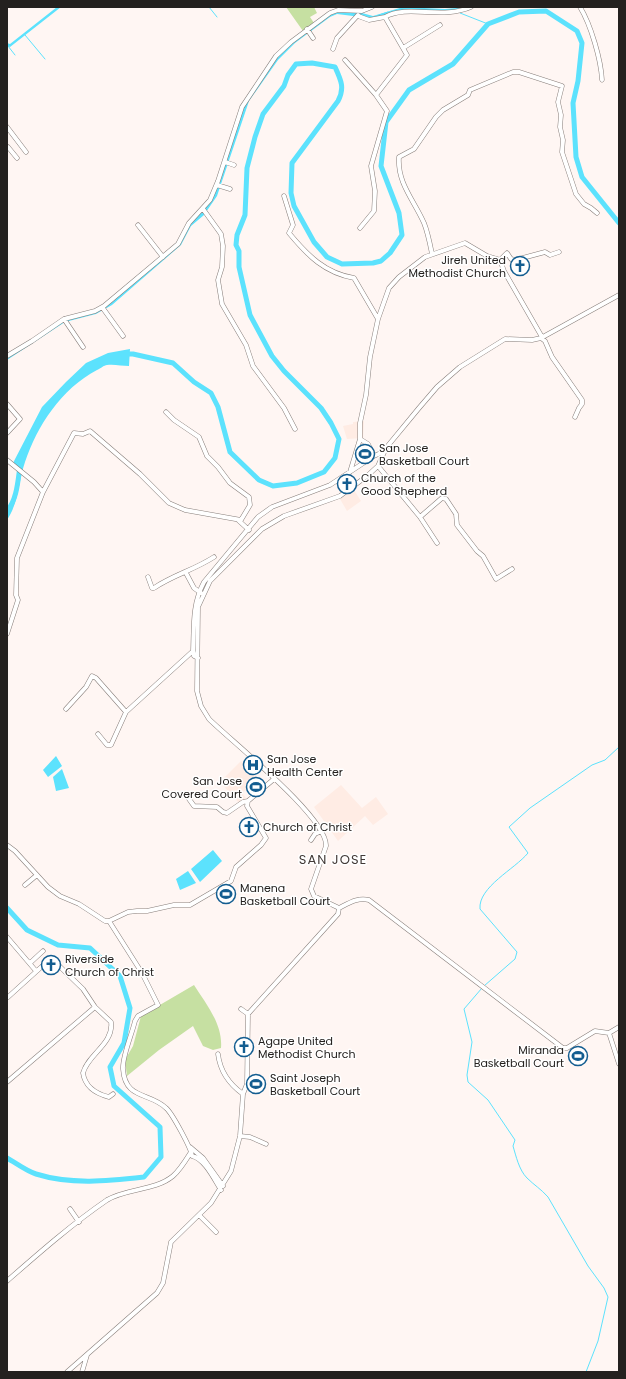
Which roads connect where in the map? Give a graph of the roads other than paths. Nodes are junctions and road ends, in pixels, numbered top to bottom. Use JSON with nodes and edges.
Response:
{"nodes":[{"id":1,"x":372,"y":7,"type":"edge"},
{"id":2,"x":471,"y":7,"type":"edge"},
{"id":3,"x":580,"y":7,"type":"edge"},
{"id":4,"x":365,"y":9,"type":"edge"},
{"id":5,"x":359,"y":13,"type":"junction"},
{"id":6,"x":385,"y":17,"type":"junction"},
{"id":7,"x":440,"y":25,"type":"dead end"},
{"id":8,"x":308,"y":31,"type":"junction"},
{"id":9,"x":313,"y":38,"type":"dead end"},
{"id":10,"x":403,"y":48,"type":"junction"},
{"id":11,"x":333,"y":49,"type":"dead end"},
{"id":12,"x":345,"y":60,"type":"dead end"},
{"id":13,"x":602,"y":80,"type":"dead end"},
{"id":14,"x":376,"y":95,"type":"junction"},
{"id":15,"x":236,"y":127,"type":"junction"},
{"id":16,"x":7,"y":128,"type":"edge"},
{"id":17,"x":241,"y":129,"type":"dead end"},
{"id":18,"x":12,"y":134,"type":"junction"},
{"id":19,"x":7,"y":138,"type":"edge"},
{"id":20,"x":17,"y":140,"type":"junction"},
{"id":21,"x":8,"y":147,"type":"edge"},
{"id":22,"x":26,"y":152,"type":"dead end"},
{"id":23,"x":17,"y":158,"type":"dead end"},
{"id":24,"x":226,"y":162,"type":"junction"},
{"id":25,"x":234,"y":165,"type":"dead end"},
{"id":26,"x":220,"y":183,"type":"junction"},
{"id":27,"x":230,"y":189,"type":"dead end"},
{"id":28,"x":284,"y":196,"type":"dead end"},
{"id":29,"x":204,"y":210,"type":"junction"},
{"id":30,"x":597,"y":213,"type":"dead end"},
{"id":31,"x":138,"y":225,"type":"dead end"},
{"id":32,"x":360,"y":228,"type":"dead end"},
{"id":33,"x":559,"y":252,"type":"dead end"},
{"id":34,"x":432,"y":254,"type":"junction"},
{"id":35,"x":163,"y":257,"type":"junction"},
{"id":36,"x":500,"y":260,"type":"junction"},
{"id":37,"x":619,"y":295,"type":"edge"},
{"id":38,"x":103,"y":308,"type":"junction"},
{"id":39,"x":378,"y":319,"type":"junction"},
{"id":40,"x":63,"y":321,"type":"junction"},
{"id":41,"x":123,"y":336,"type":"dead end"},
{"id":42,"x":542,"y":338,"type":"junction"},
{"id":43,"x":83,"y":347,"type":"dead end"},
{"id":44,"x":7,"y":356,"type":"edge"},
{"id":45,"x":7,"y":404,"type":"edge"},
{"id":46,"x":166,"y":412,"type":"dead end"},
{"id":47,"x":575,"y":417,"type":"dead end"},
{"id":48,"x":295,"y":429,"type":"dead end"},
{"id":49,"x":7,"y":433,"type":"edge"},
{"id":50,"x":360,"y":439,"type":"junction"},
{"id":51,"x":384,"y":452,"type":"junction"},
{"id":52,"x":374,"y":456,"type":"junction"},
{"id":53,"x":9,"y":462,"type":"edge"},
{"id":54,"x":378,"y":466,"type":"junction"},
{"id":55,"x":350,"y":472,"type":"junction"},
{"id":56,"x":44,"y":492,"type":"junction"},
{"id":57,"x":420,"y":518,"type":"junction"},
{"id":58,"x":238,"y":520,"type":"junction"},
{"id":59,"x":249,"y":530,"type":"junction"},
{"id":60,"x":239,"y":541,"type":"junction"},
{"id":61,"x":437,"y":543,"type":"dead end"},
{"id":62,"x":245,"y":547,"type":"junction"},
{"id":63,"x":214,"y":557,"type":"dead end"},
{"id":64,"x":512,"y":568,"type":"dead end"},
{"id":65,"x":186,"y":573,"type":"junction"},
{"id":66,"x":148,"y":577,"type":"dead end"},
{"id":67,"x":201,"y":593,"type":"junction"},
{"id":68,"x":7,"y":634,"type":"edge"},
{"id":69,"x":193,"y":651,"type":"junction"},
{"id":70,"x":198,"y":658,"type":"junction"},
{"id":71,"x":66,"y":709,"type":"dead end"},
{"id":72,"x":126,"y":712,"type":"junction"},
{"id":73,"x":98,"y":734,"type":"dead end"},
{"id":74,"x":274,"y":779,"type":"junction"},
{"id":75,"x":189,"y":799,"type":"dead end"},
{"id":76,"x":248,"y":801,"type":"junction"},
{"id":77,"x":322,"y":831,"type":"junction"},
{"id":78,"x":311,"y":840,"type":"dead end"},
{"id":79,"x":7,"y":845,"type":"edge"},
{"id":80,"x":37,"y":875,"type":"junction"},
{"id":81,"x":25,"y":885,"type":"dead end"},
{"id":82,"x":339,"y":908,"type":"junction"},
{"id":83,"x":109,"y":922,"type":"junction"},
{"id":84,"x":7,"y":937,"type":"edge"},
{"id":85,"x":43,"y":951,"type":"dead end"},
{"id":86,"x":30,"y":963,"type":"junction"},
{"id":87,"x":36,"y":971,"type":"junction"},
{"id":88,"x":7,"y":998,"type":"edge"},
{"id":89,"x":95,"y":1007,"type":"junction"},
{"id":90,"x":241,"y":1009,"type":"dead end"},
{"id":91,"x":248,"y":1014,"type":"junction"},
{"id":92,"x":619,"y":1027,"type":"edge"},
{"id":93,"x":609,"y":1033,"type":"junction"},
{"id":94,"x":218,"y":1054,"type":"dead end"},
{"id":95,"x":619,"y":1064,"type":"edge"},
{"id":96,"x":7,"y":1082,"type":"edge"},
{"id":97,"x":113,"y":1094,"type":"dead end"},
{"id":98,"x":243,"y":1094,"type":"junction"},
{"id":99,"x":240,"y":1136,"type":"junction"},
{"id":100,"x":185,"y":1142,"type":"junction"},
{"id":101,"x":266,"y":1144,"type":"dead end"},
{"id":102,"x":191,"y":1152,"type":"junction"},
{"id":103,"x":222,"y":1188,"type":"junction"},
{"id":104,"x":70,"y":1210,"type":"dead end"},
{"id":105,"x":199,"y":1215,"type":"junction"},
{"id":106,"x":79,"y":1222,"type":"junction"},
{"id":107,"x":216,"y":1232,"type":"dead end"},
{"id":108,"x":7,"y":1281,"type":"edge"},
{"id":109,"x":87,"y":1355,"type":"junction"},
{"id":110,"x":67,"y":1372,"type":"edge"},
{"id":111,"x":82,"y":1372,"type":"edge"}],
"edges":[{"from":1,"to":4,"type":"street"},
{"from":2,"to":6,"type":"street"},
{"from":3,"to":13,"type":"street"},
{"from":4,"to":5,"type":"street"},
{"from":5,"to":6,"type":"street"},
{"from":5,"to":8,"type":"street"},
{"from":5,"to":11,"type":"street"},
{"from":6,"to":10,"type":"street"},
{"from":7,"to":10,"type":"street"},
{"from":8,"to":9,"type":"street"},
{"from":8,"to":15,"type":"street"},
{"from":10,"to":14,"type":"street"},
{"from":12,"to":14,"type":"street"},
{"from":14,"to":32,"type":"street"},
{"from":15,"to":17,"type":"street"},
{"from":15,"to":24,"type":"street"},
{"from":16,"to":18,"type":"street"},
{"from":18,"to":19,"type":"street"},
{"from":18,"to":20,"type":"street"},
{"from":20,"to":21,"type":"street"},
{"from":20,"to":22,"type":"street"},
{"from":21,"to":23,"type":"street"},
{"from":24,"to":25,"type":"street"},
{"from":24,"to":26,"type":"street"},
{"from":26,"to":27,"type":"street"},
{"from":26,"to":29,"type":"street"},
{"from":28,"to":39,"type":"street"},
{"from":29,"to":35,"type":"street"},
{"from":29,"to":48,"type":"street"},
{"from":30,"to":34,"type":"street"},
{"from":31,"to":35,"type":"street"},
{"from":33,"to":36,"type":"street"},
{"from":34,"to":36,"type":"street"},
{"from":34,"to":39,"type":"street"},
{"from":35,"to":38,"type":"street"},
{"from":36,"to":42,"type":"street"},
{"from":37,"to":42,"type":"street"},
{"from":38,"to":40,"type":"street"},
{"from":38,"to":41,"type":"street"},
{"from":39,"to":50,"type":"street"},
{"from":40,"to":43,"type":"street"},
{"from":40,"to":44,"type":"street"},
{"from":42,"to":47,"type":"street"},
{"from":42,"to":51,"type":"street"},
{"from":45,"to":49,"type":"street"},
{"from":46,"to":58,"type":"street"},
{"from":50,"to":52,"type":"street"},
{"from":50,"to":55,"type":"street"},
{"from":51,"to":52,"type":"street"},
{"from":51,"to":54,"type":"street"},
{"from":52,"to":55,"type":"street"},
{"from":53,"to":56,"type":"street"},
{"from":54,"to":57,"type":"street"},
{"from":54,"to":62,"type":"street"},
{"from":55,"to":59,"type":"street"},
{"from":56,"to":58,"type":"street"},
{"from":56,"to":68,"type":"street"},
{"from":57,"to":61,"type":"street"},
{"from":57,"to":64,"type":"street"},
{"from":58,"to":59,"type":"street"},
{"from":59,"to":60,"type":"street"},
{"from":60,"to":62,"type":"street"},
{"from":60,"to":67,"type":"street"},
{"from":62,"to":67,"type":"street"},
{"from":63,"to":65,"type":"street"},
{"from":65,"to":66,"type":"street"},
{"from":65,"to":67,"type":"street"},
{"from":67,"to":69,"type":"street"},
{"from":67,"to":70,"type":"street"},
{"from":69,"to":70,"type":"street"},
{"from":69,"to":72,"type":"street"},
{"from":70,"to":74,"type":"street"},
{"from":71,"to":72,"type":"street"},
{"from":72,"to":73,"type":"street"},
{"from":74,"to":76,"type":"street"},
{"from":74,"to":77,"type":"street"},
{"from":75,"to":76,"type":"street"},
{"from":76,"to":83,"type":"street"},
{"from":77,"to":78,"type":"street"},
{"from":77,"to":82,"type":"street"},
{"from":79,"to":80,"type":"street"},
{"from":80,"to":81,"type":"street"},
{"from":80,"to":83,"type":"street"},
{"from":82,"to":91,"type":"street"},
{"from":82,"to":93,"type":"street"},
{"from":83,"to":100,"type":"street"},
{"from":84,"to":86,"type":"street"},
{"from":85,"to":86,"type":"street"},
{"from":86,"to":87,"type":"street"},
{"from":87,"to":88,"type":"street"},
{"from":87,"to":89,"type":"street"},
{"from":89,"to":96,"type":"street"},
{"from":89,"to":97,"type":"street"},
{"from":90,"to":91,"type":"street"},
{"from":91,"to":98,"type":"street"},
{"from":92,"to":93,"type":"street"},
{"from":93,"to":95,"type":"street"},
{"from":94,"to":98,"type":"street"},
{"from":98,"to":99,"type":"street"},
{"from":99,"to":101,"type":"street"},
{"from":99,"to":103,"type":"street"},
{"from":100,"to":102,"type":"street"},
{"from":100,"to":103,"type":"street"},
{"from":102,"to":103,"type":"street"},
{"from":102,"to":106,"type":"street"},
{"from":103,"to":105,"type":"street"},
{"from":104,"to":106,"type":"street"},
{"from":105,"to":107,"type":"street"},
{"from":105,"to":109,"type":"street"},
{"from":106,"to":108,"type":"street"},
{"from":109,"to":110,"type":"street"},
{"from":109,"to":111,"type":"street"}]}
